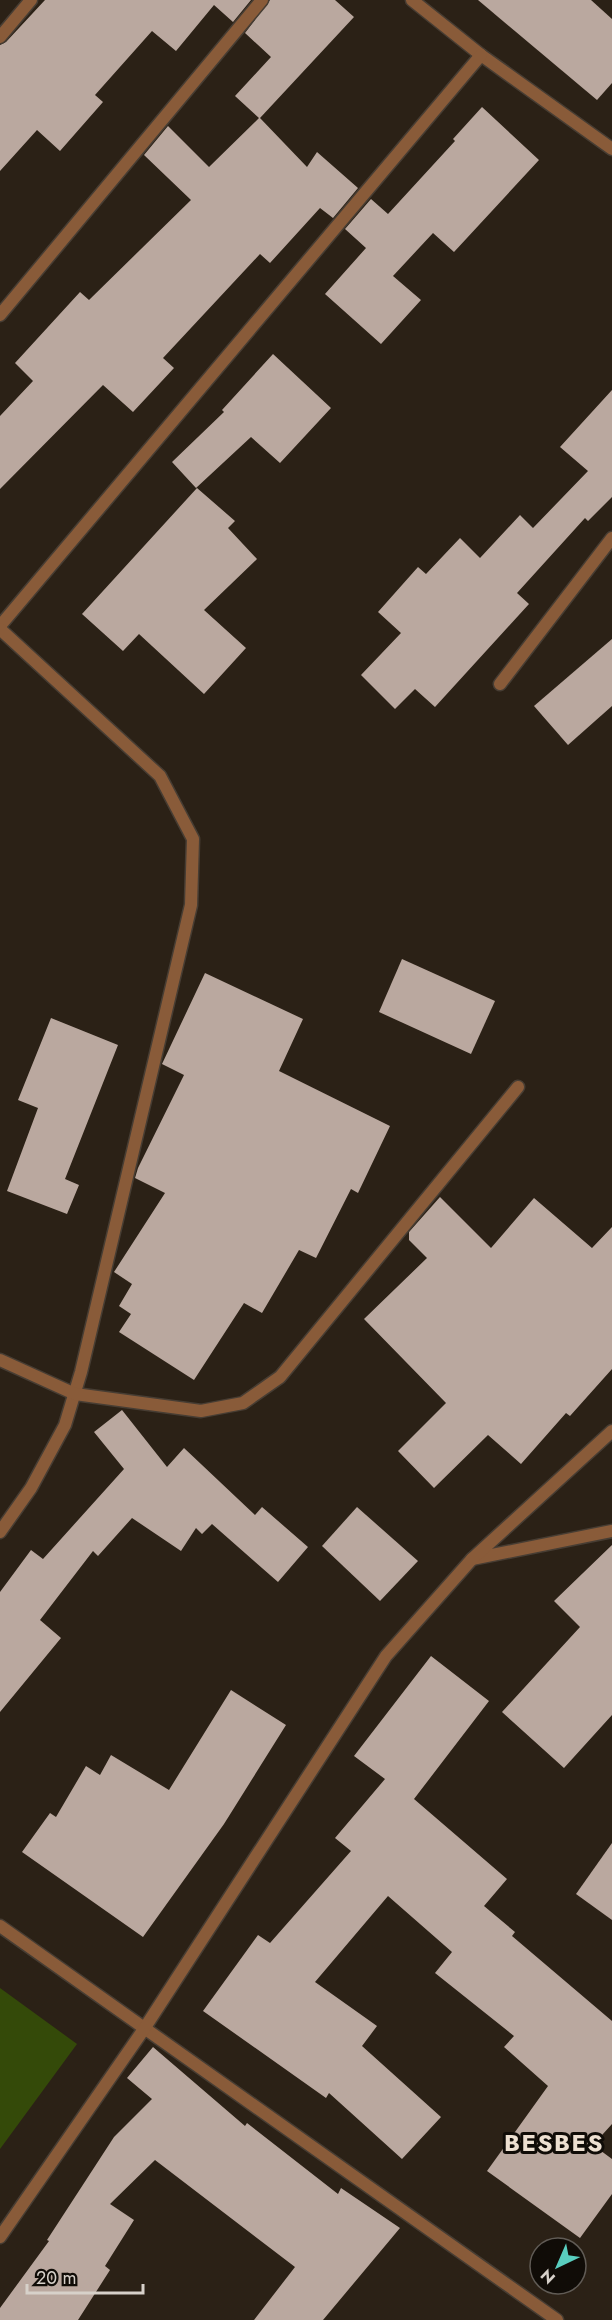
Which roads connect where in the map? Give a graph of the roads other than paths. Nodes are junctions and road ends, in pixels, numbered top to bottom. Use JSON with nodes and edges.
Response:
{"nodes":[{"id":1,"x":31,"y":0,"type":"edge"},
{"id":2,"x":262,"y":0,"type":"edge"},
{"id":3,"x":412,"y":0,"type":"edge"},
{"id":4,"x":0,"y":37,"type":"edge"},
{"id":5,"x":481,"y":55,"type":"junction"},
{"id":6,"x":612,"y":149,"type":"edge"},
{"id":7,"x":0,"y":315,"type":"edge"},
{"id":8,"x":612,"y":538,"type":"edge"},
{"id":9,"x":0,"y":627,"type":"edge"},
{"id":10,"x":500,"y":684,"type":"dead end"},
{"id":11,"x":518,"y":1087,"type":"dead end"},
{"id":12,"x":0,"y":1360,"type":"edge"},
{"id":13,"x":75,"y":1394,"type":"junction"},
{"id":14,"x":612,"y":1431,"type":"edge"},
{"id":15,"x":612,"y":1531,"type":"edge"},
{"id":16,"x":0,"y":1532,"type":"edge"},
{"id":17,"x":472,"y":1559,"type":"junction"},
{"id":18,"x":0,"y":1926,"type":"edge"},
{"id":19,"x":144,"y":2029,"type":"junction"},
{"id":20,"x":0,"y":2237,"type":"edge"},
{"id":21,"x":556,"y":2320,"type":"edge"}],
"edges":[{"from":1,"to":4,"type":"street"},
{"from":2,"to":7,"type":"street"},
{"from":3,"to":5,"type":"street"},
{"from":5,"to":6,"type":"street"},
{"from":5,"to":9,"type":"street"},
{"from":8,"to":10,"type":"street"},
{"from":9,"to":13,"type":"street"},
{"from":11,"to":13,"type":"street"},
{"from":12,"to":13,"type":"street"},
{"from":13,"to":16,"type":"street"},
{"from":14,"to":17,"type":"street"},
{"from":15,"to":17,"type":"street"},
{"from":17,"to":19,"type":"street"},
{"from":18,"to":19,"type":"street"},
{"from":19,"to":20,"type":"street"},
{"from":19,"to":21,"type":"street"}]}
